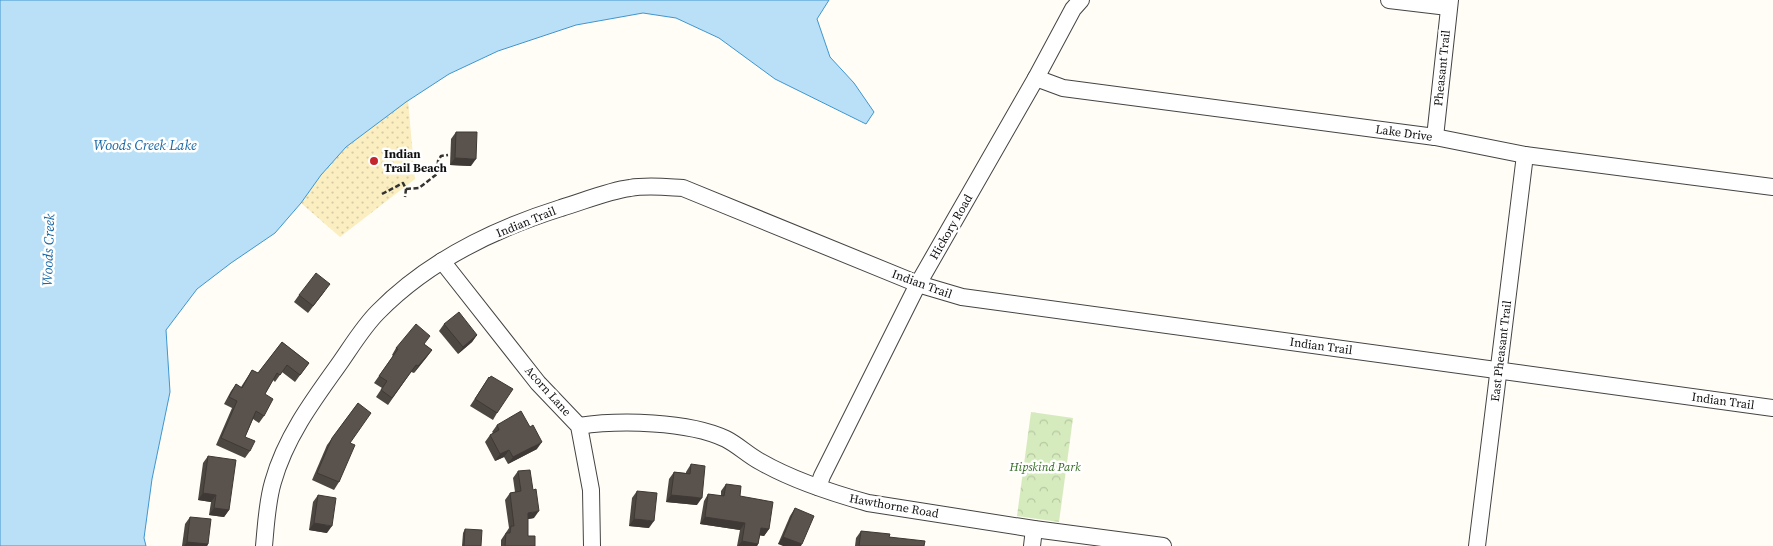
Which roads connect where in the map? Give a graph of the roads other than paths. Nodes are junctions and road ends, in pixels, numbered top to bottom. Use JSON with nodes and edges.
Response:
{"nodes":[{"id":1,"x":1081,"y":0,"type":"edge"},
{"id":2,"x":1389,"y":0,"type":"edge"},
{"id":3,"x":1449,"y":4,"type":"edge"},
{"id":4,"x":1036,"y":78,"type":"junction"},
{"id":5,"x":1435,"y":137,"type":"junction"},
{"id":6,"x":1525,"y":155,"type":"junction"},
{"id":7,"x":1773,"y":187,"type":"edge"},
{"id":8,"x":442,"y":261,"type":"junction"},
{"id":9,"x":918,"y":284,"type":"junction"},
{"id":10,"x":1499,"y":370,"type":"junction"},
{"id":11,"x":1773,"y":408,"type":"edge"},
{"id":12,"x":579,"y":426,"type":"junction"},
{"id":13,"x":818,"y":487,"type":"junction"},
{"id":14,"x":1034,"y":528,"type":"junction"},
{"id":15,"x":264,"y":546,"type":"edge"},
{"id":16,"x":592,"y":546,"type":"edge"},
{"id":17,"x":1032,"y":546,"type":"edge"},
{"id":18,"x":1163,"y":546,"type":"edge"},
{"id":19,"x":1477,"y":546,"type":"edge"}],
"edges":[{"from":1,"to":4,"type":"street","name":"Hickory Road"},
{"from":2,"to":3,"type":"street"},
{"from":3,"to":5,"type":"street","name":"Pheasant Trail"},
{"from":4,"to":5,"type":"street","name":"Lake Drive"},
{"from":4,"to":9,"type":"street","name":"Hickory Road"},
{"from":5,"to":6,"type":"street","name":"Lake Drive"},
{"from":6,"to":7,"type":"street","name":"Lake Drive"},
{"from":6,"to":10,"type":"street","name":"East Pheasant Trail"},
{"from":8,"to":9,"type":"street","name":"Indian Trail"},
{"from":8,"to":12,"type":"street","name":"Acorn Lane"},
{"from":8,"to":15,"type":"street","name":"Indian Trail"},
{"from":9,"to":10,"type":"street","name":"Indian Trail"},
{"from":9,"to":13,"type":"street","name":"Hickory Road"},
{"from":10,"to":11,"type":"street","name":"Indian Trail"},
{"from":10,"to":19,"type":"street","name":"East Pheasant Trail"},
{"from":12,"to":13,"type":"street","name":"Hawthorne Road"},
{"from":12,"to":16,"type":"street","name":"Acorn Lane"},
{"from":13,"to":14,"type":"street","name":"Hawthorne Road"},
{"from":14,"to":17,"type":"street"},
{"from":14,"to":18,"type":"street","name":"Hawthorne Road"}]}
